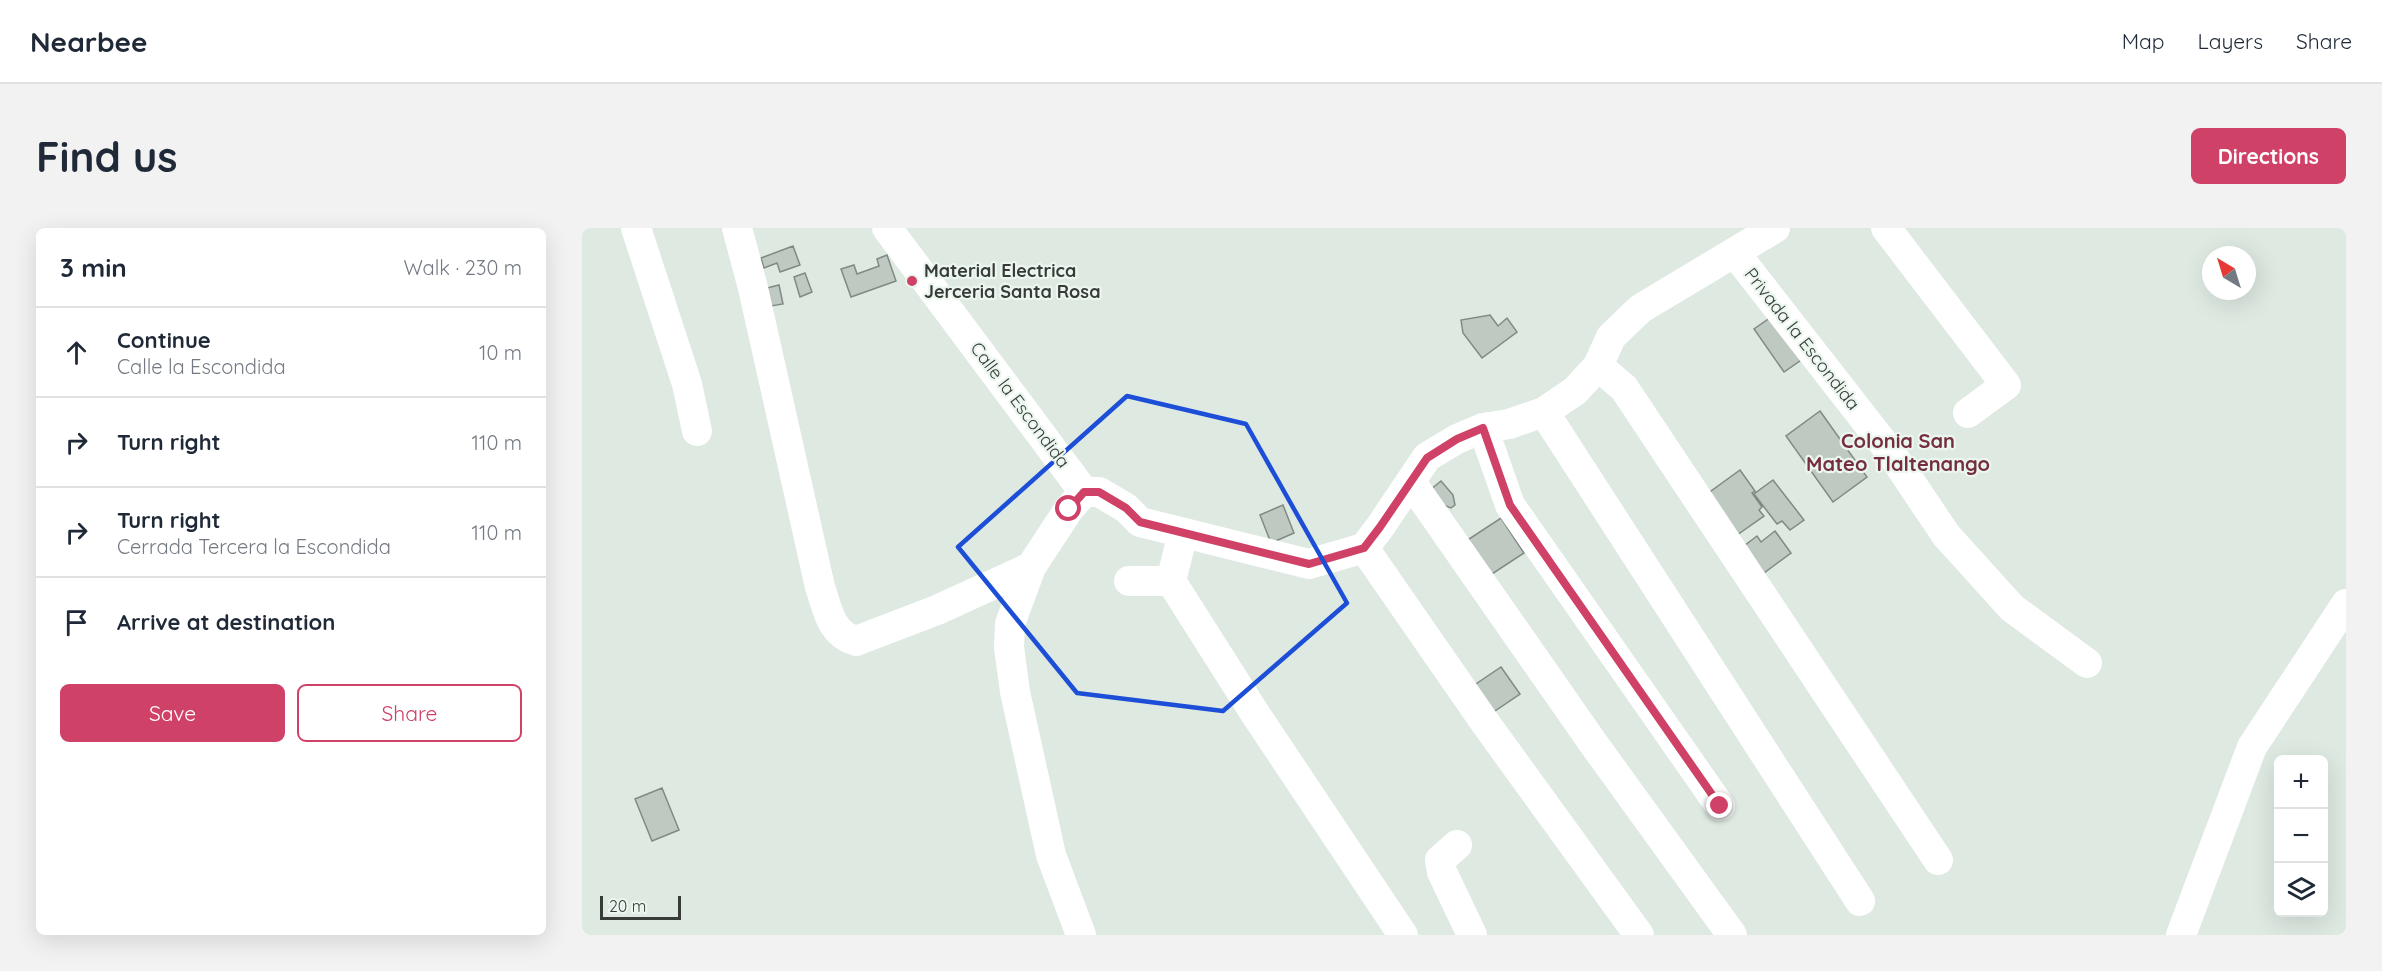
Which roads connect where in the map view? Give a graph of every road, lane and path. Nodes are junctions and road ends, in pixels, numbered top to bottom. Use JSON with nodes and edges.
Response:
{"nodes":[{"id":1,"x":636,"y":228,"type":"edge"},
{"id":2,"x":737,"y":228,"type":"edge"},
{"id":3,"x":887,"y":228,"type":"edge"},
{"id":4,"x":1775,"y":228,"type":"edge"},
{"id":5,"x":1886,"y":228,"type":"edge"},
{"id":6,"x":1735,"y":253,"type":"junction"},
{"id":7,"x":1598,"y":366,"type":"junction"},
{"id":8,"x":1544,"y":412,"type":"junction"},
{"id":9,"x":1968,"y":413,"type":"dead end"},
{"id":10,"x":1483,"y":428,"type":"junction"},
{"id":11,"x":697,"y":431,"type":"dead end"},
{"id":12,"x":1410,"y":482,"type":"junction"},
{"id":13,"x":1084,"y":492,"type":"junction"},
{"id":14,"x":1183,"y":533,"type":"junction"},
{"id":15,"x":1364,"y":548,"type":"junction"},
{"id":16,"x":1031,"y":567,"type":"junction"},
{"id":17,"x":1129,"y":581,"type":"dead end"},
{"id":18,"x":1171,"y":581,"type":"junction"},
{"id":19,"x":2346,"y":604,"type":"edge"},
{"id":20,"x":2087,"y":663,"type":"dead end"},
{"id":21,"x":1720,"y":806,"type":"dead end"},
{"id":22,"x":1457,"y":845,"type":"dead end"},
{"id":23,"x":1938,"y":860,"type":"dead end"},
{"id":24,"x":1860,"y":901,"type":"dead end"},
{"id":25,"x":1082,"y":935,"type":"edge"},
{"id":26,"x":1403,"y":935,"type":"edge"},
{"id":27,"x":1472,"y":935,"type":"edge"},
{"id":28,"x":1639,"y":935,"type":"edge"},
{"id":29,"x":1732,"y":935,"type":"edge"},
{"id":30,"x":2181,"y":935,"type":"edge"}],
"edges":[{"from":1,"to":11,"type":"street"},
{"from":2,"to":16,"type":"street"},
{"from":3,"to":13,"type":"street","name":"Calle la Escondida"},
{"from":4,"to":6,"type":"street"},
{"from":5,"to":9,"type":"street"},
{"from":6,"to":7,"type":"street"},
{"from":6,"to":20,"type":"street","name":"Privada la Escondida"},
{"from":7,"to":8,"type":"street"},
{"from":7,"to":23,"type":"street"},
{"from":8,"to":10,"type":"street"},
{"from":8,"to":24,"type":"street"},
{"from":10,"to":12,"type":"street"},
{"from":10,"to":21,"type":"street"},
{"from":12,"to":15,"type":"street"},
{"from":12,"to":29,"type":"street"},
{"from":13,"to":14,"type":"street"},
{"from":13,"to":16,"type":"street"},
{"from":14,"to":15,"type":"street"},
{"from":14,"to":18,"type":"street"},
{"from":15,"to":28,"type":"street"},
{"from":16,"to":25,"type":"street"},
{"from":17,"to":18,"type":"street"},
{"from":18,"to":26,"type":"street"},
{"from":19,"to":30,"type":"street"},
{"from":22,"to":27,"type":"street"}]}
